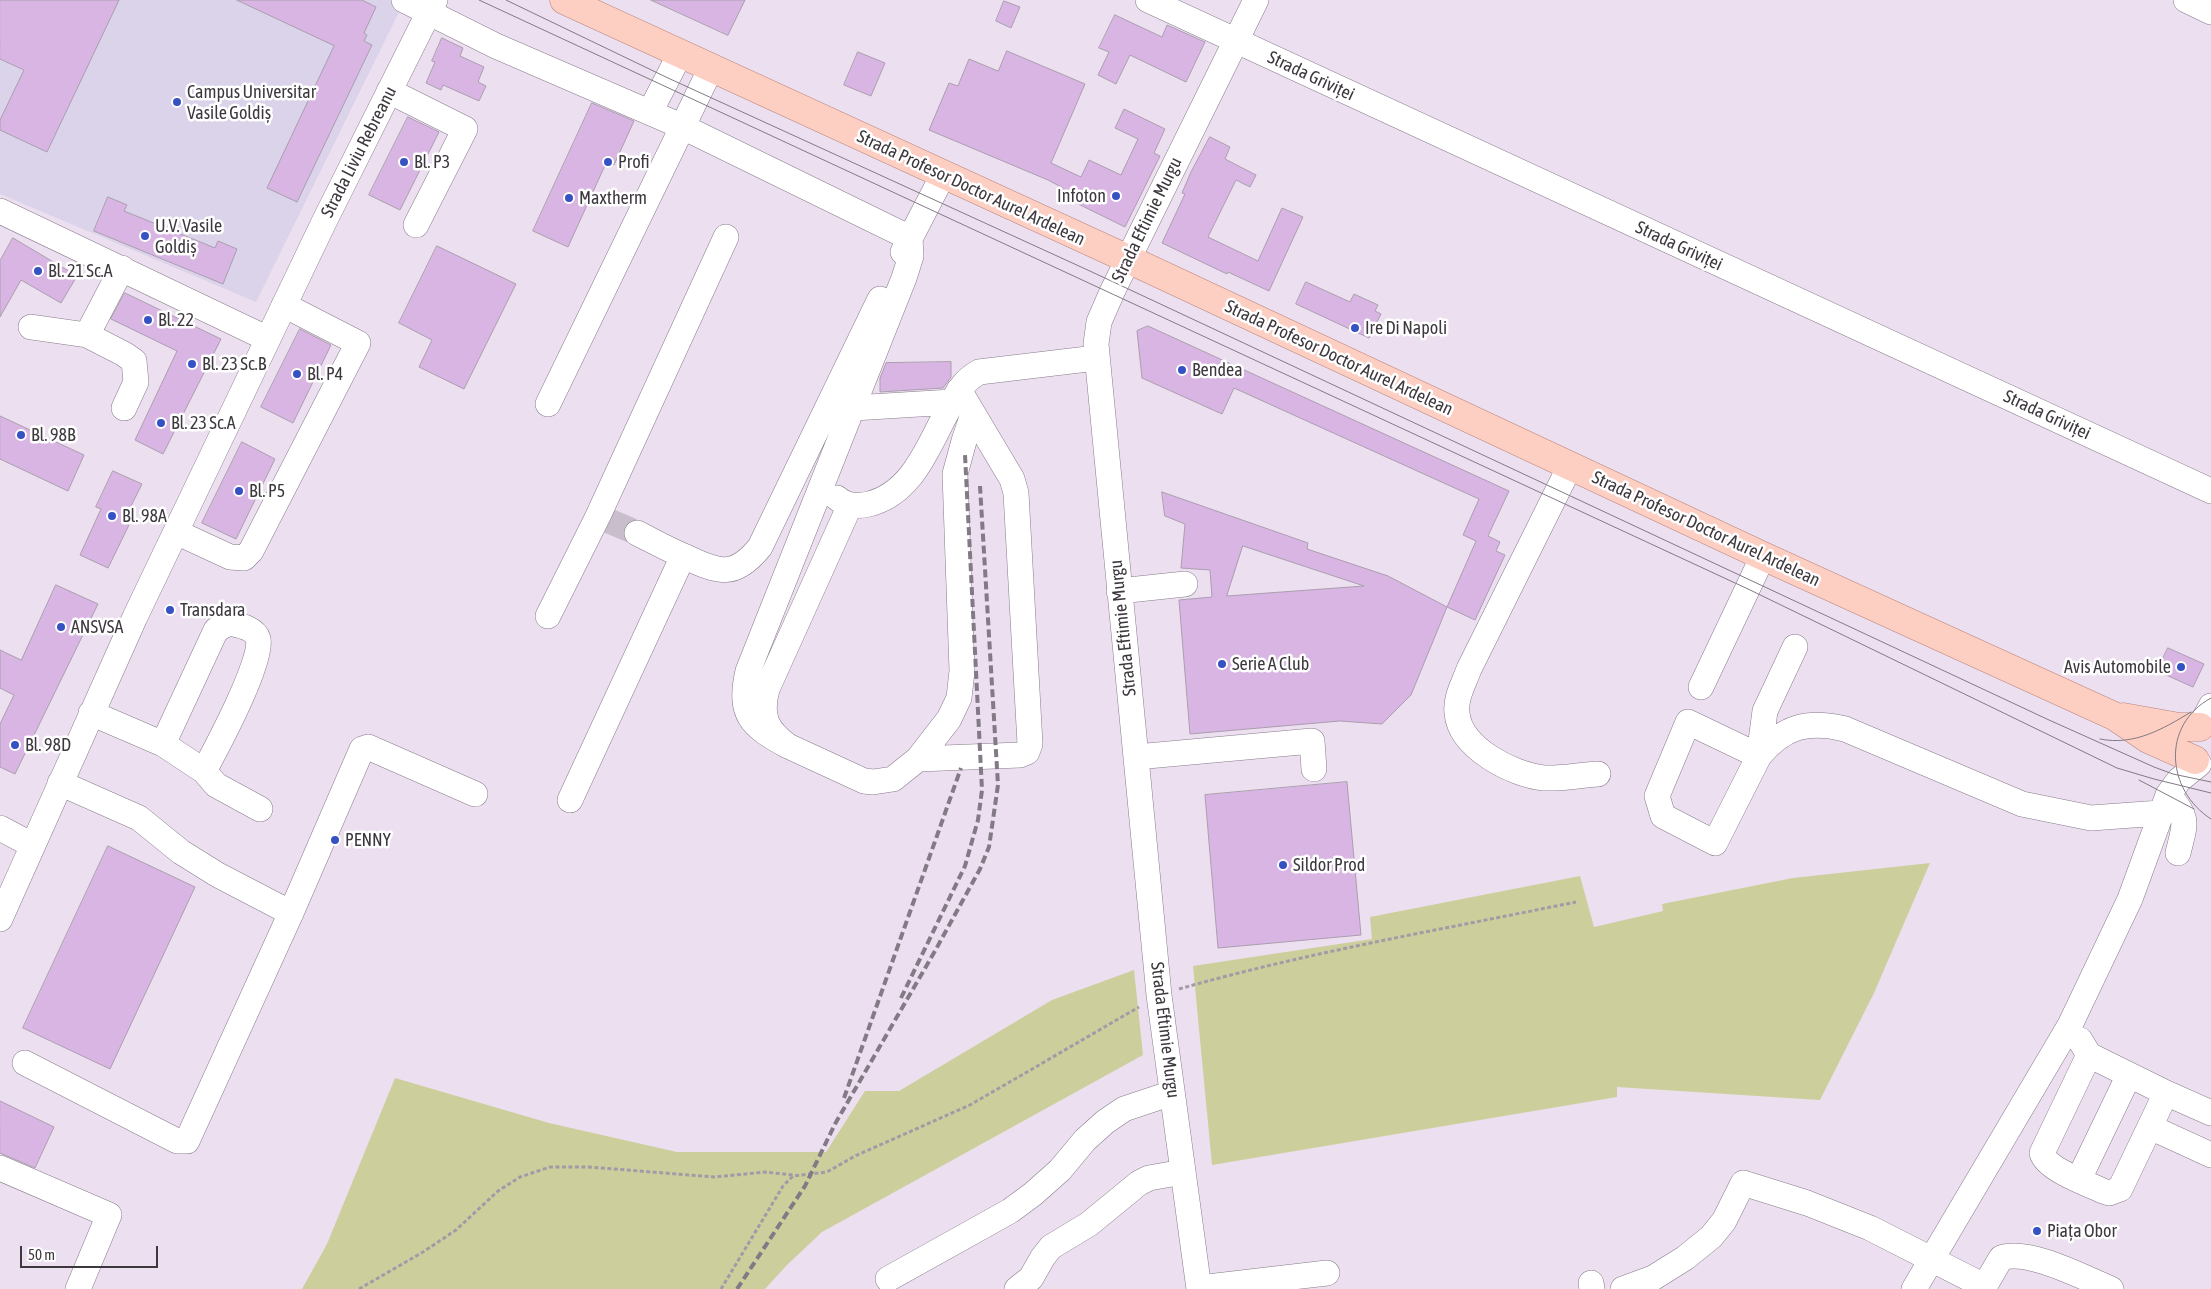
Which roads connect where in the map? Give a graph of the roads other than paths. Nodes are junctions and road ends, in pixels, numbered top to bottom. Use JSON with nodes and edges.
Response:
{"nodes":[{"id":1,"x":404,"y":0,"type":"edge"},
{"id":2,"x":564,"y":0,"type":"edge"},
{"id":3,"x":1148,"y":0,"type":"edge"},
{"id":4,"x":1256,"y":0,"type":"edge"},
{"id":5,"x":2186,"y":0,"type":"edge"},
{"id":6,"x":432,"y":6,"type":"edge"},
{"id":7,"x":2211,"y":12,"type":"edge"},
{"id":8,"x":1236,"y":42,"type":"junction"},
{"id":9,"x":680,"y":54,"type":"junction"},
{"id":10,"x":711,"y":68,"type":"junction"},
{"id":11,"x":390,"y":91,"type":"junction"},
{"id":12,"x":650,"y":112,"type":"junction"},
{"id":13,"x":682,"y":126,"type":"junction"},
{"id":14,"x":943,"y":175,"type":"junction"},
{"id":15,"x":0,"y":211,"type":"edge"},
{"id":16,"x":416,"y":226,"type":"dead end"},
{"id":17,"x":726,"y":237,"type":"dead end"},
{"id":18,"x":910,"y":238,"type":"junction"},
{"id":19,"x":1128,"y":260,"type":"junction"},
{"id":20,"x":122,"y":268,"type":"junction"},
{"id":21,"x":284,"y":306,"type":"junction"},
{"id":22,"x":31,"y":327,"type":"dead end"},
{"id":23,"x":87,"y":335,"type":"junction"},
{"id":24,"x":268,"y":339,"type":"junction"},
{"id":25,"x":1096,"y":358,"type":"junction"},
{"id":26,"x":955,"y":396,"type":"junction"},
{"id":27,"x":548,"y":404,"type":"dead end"},
{"id":28,"x":124,"y":408,"type":"dead end"},
{"id":29,"x":853,"y":408,"type":"junction"},
{"id":30,"x":973,"y":414,"type":"junction"},
{"id":31,"x":1570,"y":466,"type":"junction"},
{"id":32,"x":827,"y":473,"type":"junction"},
{"id":33,"x":2211,"y":491,"type":"edge"},
{"id":34,"x":850,"y":505,"type":"junction"},
{"id":35,"x":176,"y":532,"type":"junction"},
{"id":36,"x":637,"y":533,"type":"tunnel mouth"},
{"id":37,"x":683,"y":556,"type":"junction"},
{"id":38,"x":1763,"y":556,"type":"junction"},
{"id":39,"x":1186,"y":584,"type":"dead end"},
{"id":40,"x":1119,"y":591,"type":"junction"},
{"id":41,"x":548,"y":616,"type":"dead end"},
{"id":42,"x":1795,"y":647,"type":"dead end"},
{"id":43,"x":1701,"y":687,"type":"dead end"},
{"id":44,"x":92,"y":713,"type":"junction"},
{"id":45,"x":2114,"y":716,"type":"junction"},
{"id":46,"x":2207,"y":719,"type":"edge"},
{"id":47,"x":163,"y":744,"type":"junction"},
{"id":48,"x":788,"y":746,"type":"junction"},
{"id":49,"x":1759,"y":756,"type":"junction"},
{"id":50,"x":1136,"y":758,"type":"junction"},
{"id":51,"x":918,"y":759,"type":"junction"},
{"id":52,"x":2202,"y":764,"type":"edge"},
{"id":53,"x":1314,"y":769,"type":"dead end"},
{"id":54,"x":204,"y":771,"type":"junction"},
{"id":55,"x":1598,"y":774,"type":"dead end"},
{"id":56,"x":60,"y":783,"type":"junction"},
{"id":57,"x":475,"y":794,"type":"dead end"},
{"id":58,"x":570,"y":800,"type":"dead end"},
{"id":59,"x":2164,"y":804,"type":"junction"},
{"id":60,"x":260,"y":809,"type":"dead end"},
{"id":61,"x":0,"y":828,"type":"edge"},
{"id":62,"x":32,"y":845,"type":"junction"},
{"id":63,"x":2178,"y":853,"type":"dead end"},
{"id":64,"x":291,"y":913,"type":"junction"},
{"id":65,"x":0,"y":919,"type":"edge"},
{"id":66,"x":2070,"y":1025,"type":"junction"},
{"id":67,"x":2089,"y":1055,"type":"junction"},
{"id":68,"x":25,"y":1063,"type":"dead end"},
{"id":69,"x":2129,"y":1074,"type":"junction"},
{"id":70,"x":1172,"y":1093,"type":"junction"},
{"id":71,"x":2166,"y":1094,"type":"junction"},
{"id":72,"x":2211,"y":1113,"type":"edge"},
{"id":73,"x":2150,"y":1127,"type":"junction"},
{"id":74,"x":2211,"y":1155,"type":"edge"},
{"id":75,"x":0,"y":1168,"type":"edge"},
{"id":76,"x":1183,"y":1172,"type":"junction"},
{"id":77,"x":2079,"y":1180,"type":"junction"},
{"id":78,"x":1933,"y":1258,"type":"junction"},
{"id":79,"x":1327,"y":1273,"type":"dead end"},
{"id":80,"x":888,"y":1279,"type":"dead end"},
{"id":81,"x":1027,"y":1285,"type":"edge"},
{"id":82,"x":1984,"y":1287,"type":"edge"},
{"id":83,"x":1199,"y":1288,"type":"edge"},
{"id":84,"x":78,"y":1289,"type":"edge"},
{"id":85,"x":1622,"y":1289,"type":"edge"},
{"id":86,"x":1914,"y":1289,"type":"edge"},
{"id":87,"x":2111,"y":1289,"type":"edge"}],
"edges":[{"from":1,"to":6,"type":"street"},
{"from":2,"to":9,"type":"main road","name":"Strada Profesor Doctor Aurel Ardelean"},
{"from":3,"to":8,"type":"street","name":"Strada Griviței"},
{"from":4,"to":8,"type":"street","name":"Strada Eftimie Murgu"},
{"from":5,"to":7,"type":"street"},
{"from":6,"to":11,"type":"street","name":"Strada Liviu Rebreanu"},
{"from":6,"to":12,"type":"street"},
{"from":8,"to":19,"type":"street","name":"Strada Eftimie Murgu"},
{"from":8,"to":33,"type":"street","name":"Strada Griviței"},
{"from":9,"to":10,"type":"main road","name":"Strada Profesor Doctor Aurel Ardelean"},
{"from":9,"to":12,"type":"street"},
{"from":10,"to":13,"type":"street"},
{"from":10,"to":14,"type":"main road","name":"Strada Profesor Doctor Aurel Ardelean"},
{"from":11,"to":16,"type":"street"},
{"from":11,"to":21,"type":"street","name":"Strada Liviu Rebreanu"},
{"from":12,"to":13,"type":"street"},
{"from":13,"to":18,"type":"street"},
{"from":13,"to":27,"type":"street"},
{"from":14,"to":18,"type":"street"},
{"from":14,"to":19,"type":"main road","name":"Strada Profesor Doctor Aurel Ardelean"},
{"from":15,"to":20,"type":"street"},
{"from":17,"to":41,"type":"street"},
{"from":18,"to":29,"type":"street"},
{"from":18,"to":37,"type":"street"},
{"from":19,"to":25,"type":"street","name":"Strada Eftimie Murgu"},
{"from":19,"to":31,"type":"main road","name":"Strada Profesor Doctor Aurel Ardelean"},
{"from":20,"to":23,"type":"street"},
{"from":20,"to":24,"type":"street"},
{"from":21,"to":24,"type":"street","name":"Strada Liviu Rebreanu"},
{"from":21,"to":35,"type":"street"},
{"from":22,"to":23,"type":"street"},
{"from":23,"to":28,"type":"street"},
{"from":24,"to":35,"type":"street","name":"Strada Liviu Rebreanu"},
{"from":25,"to":26,"type":"street"},
{"from":25,"to":40,"type":"street","name":"Strada Eftimie Murgu"},
{"from":26,"to":29,"type":"street"},
{"from":26,"to":30,"type":"street"},
{"from":26,"to":34,"type":"street"},
{"from":29,"to":32,"type":"street"},
{"from":30,"to":51,"type":"street"},
{"from":30,"to":51,"type":"street"},
{"from":31,"to":38,"type":"main road","name":"Strada Profesor Doctor Aurel Ardelean"},
{"from":31,"to":55,"type":"street"},
{"from":32,"to":34,"type":"street"},
{"from":32,"to":48,"type":"street"},
{"from":34,"to":48,"type":"street"},
{"from":35,"to":44,"type":"street","name":"Strada Liviu Rebreanu"},
{"from":36,"to":37,"type":"street"},
{"from":37,"to":58,"type":"street"},
{"from":38,"to":43,"type":"street"},
{"from":38,"to":45,"type":"main road","name":"Strada Profesor Doctor Aurel Ardelean"},
{"from":39,"to":40,"type":"street"},
{"from":40,"to":50,"type":"street","name":"Strada Eftimie Murgu"},
{"from":42,"to":49,"type":"street"},
{"from":44,"to":47,"type":"street"},
{"from":44,"to":56,"type":"street","name":"Strada Liviu Rebreanu"},
{"from":45,"to":46,"type":"main road","name":"Strada Profesor Doctor Aurel Ardelean"},
{"from":45,"to":52,"type":"main road","name":"Strada Profesor Doctor Aurel Ardelean"},
{"from":46,"to":52,"type":"main road"},
{"from":47,"to":54,"type":"street"},
{"from":47,"to":54,"type":"street"},
{"from":48,"to":51,"type":"street"},
{"from":49,"to":49,"type":"street"},
{"from":49,"to":59,"type":"street"},
{"from":50,"to":53,"type":"street"},
{"from":50,"to":70,"type":"street","name":"Strada Eftimie Murgu"},
{"from":52,"to":59,"type":"street"},
{"from":54,"to":60,"type":"street"},
{"from":56,"to":62,"type":"street","name":"Strada Liviu Rebreanu"},
{"from":56,"to":64,"type":"street"},
{"from":57,"to":64,"type":"street"},
{"from":59,"to":63,"type":"street"},
{"from":59,"to":66,"type":"street"},
{"from":61,"to":62,"type":"street"},
{"from":62,"to":65,"type":"street","name":"Strada Liviu Rebreanu"},
{"from":64,"to":68,"type":"street"},
{"from":66,"to":67,"type":"street"},
{"from":66,"to":78,"type":"street"},
{"from":67,"to":69,"type":"street"},
{"from":67,"to":77,"type":"street"},
{"from":69,"to":71,"type":"street"},
{"from":69,"to":77,"type":"street"},
{"from":70,"to":76,"type":"street","name":"Strada Eftimie Murgu"},
{"from":70,"to":80,"type":"street"},
{"from":71,"to":72,"type":"street"},
{"from":71,"to":73,"type":"street"},
{"from":73,"to":74,"type":"street"},
{"from":73,"to":77,"type":"street"},
{"from":75,"to":84,"type":"street"},
{"from":76,"to":81,"type":"street"},
{"from":76,"to":83,"type":"street","name":"Strada Eftimie Murgu"},
{"from":78,"to":82,"type":"street"},
{"from":78,"to":85,"type":"street"},
{"from":78,"to":86,"type":"street"},
{"from":79,"to":83,"type":"street"},
{"from":82,"to":87,"type":"street"}]}
